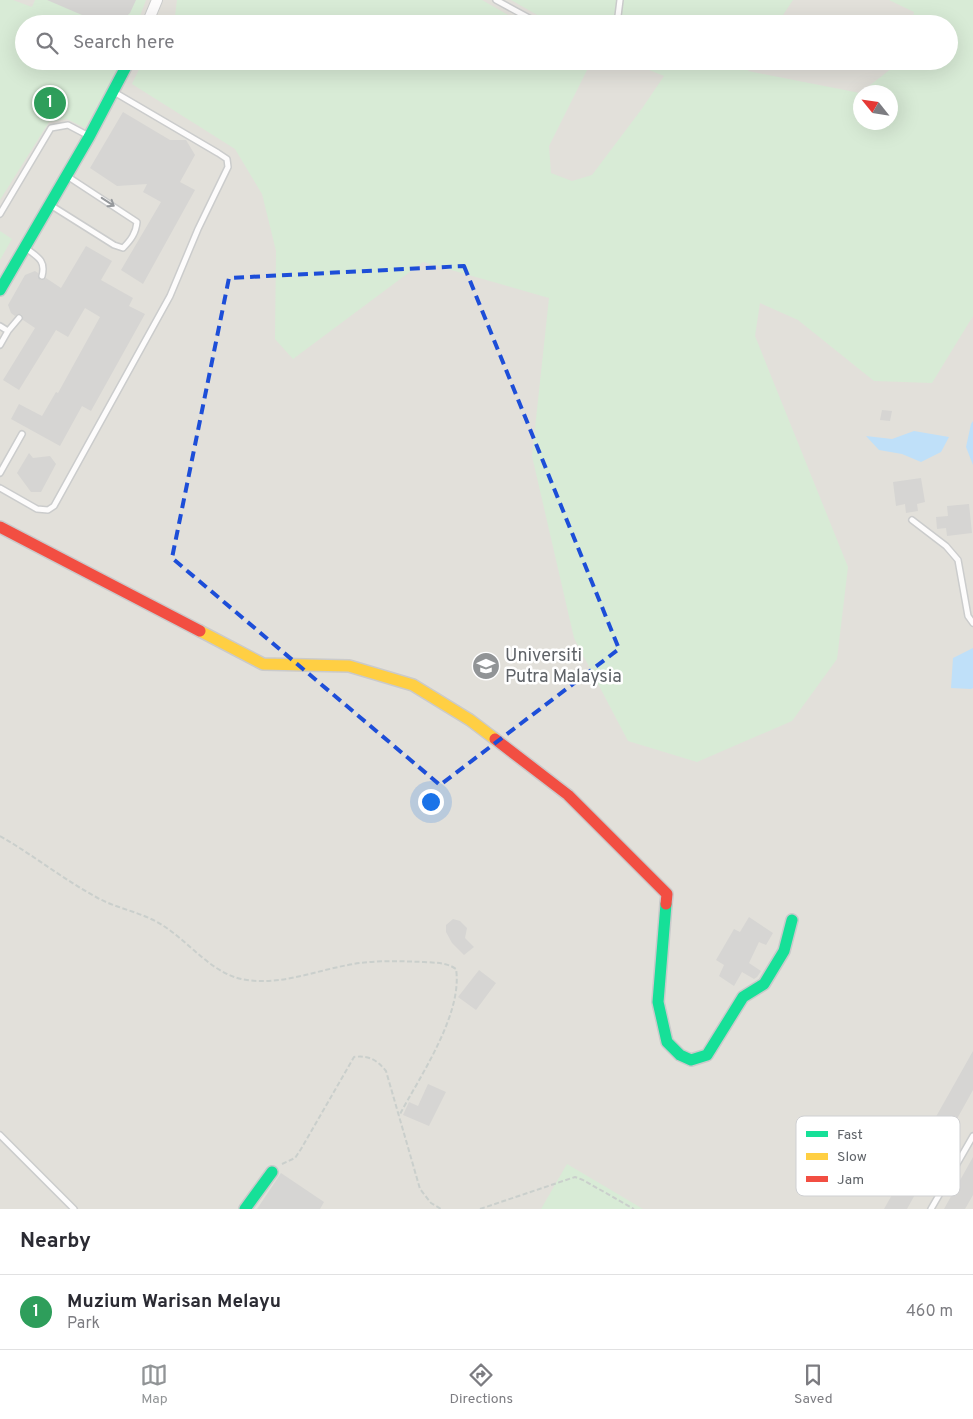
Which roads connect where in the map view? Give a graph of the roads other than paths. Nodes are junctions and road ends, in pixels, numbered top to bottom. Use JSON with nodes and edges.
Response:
{"nodes":[{"id":1,"x":157,"y":0,"type":"edge"},
{"id":2,"x":496,"y":0,"type":"edge"},
{"id":3,"x":620,"y":0,"type":"edge"},
{"id":4,"x":151,"y":15,"type":"edge"},
{"id":5,"x":524,"y":15,"type":"edge"},
{"id":6,"x":619,"y":15,"type":"edge"},
{"id":7,"x":125,"y":70,"type":"edge"},
{"id":8,"x":114,"y":92,"type":"junction"},
{"id":9,"x":89,"y":136,"type":"junction"},
{"id":10,"x":67,"y":176,"type":"junction"},
{"id":11,"x":49,"y":204,"type":"junction"},
{"id":12,"x":0,"y":214,"type":"edge"},
{"id":13,"x":25,"y":247,"type":"junction"},
{"id":14,"x":42,"y":276,"type":"dead end"},
{"id":15,"x":0,"y":288,"type":"edge"},
{"id":16,"x":19,"y":318,"type":"dead end"},
{"id":17,"x":0,"y":326,"type":"edge"},
{"id":18,"x":8,"y":331,"type":"junction"},
{"id":19,"x":0,"y":345,"type":"edge"},
{"id":20,"x":22,"y":434,"type":"dead end"},
{"id":21,"x":0,"y":473,"type":"edge"},
{"id":22,"x":0,"y":488,"type":"edge"},
{"id":23,"x":912,"y":520,"type":"dead end"},
{"id":24,"x":0,"y":526,"type":"edge"},
{"id":25,"x":973,"y":623,"type":"edge"},
{"id":26,"x":792,"y":920,"type":"dead end"},
{"id":27,"x":0,"y":1135,"type":"edge"},
{"id":28,"x":973,"y":1136,"type":"edge"},
{"id":29,"x":960,"y":1159,"type":"edge"},
{"id":30,"x":272,"y":1172,"type":"road end"},
{"id":31,"x":938,"y":1196,"type":"edge"},
{"id":32,"x":74,"y":1209,"type":"edge"},
{"id":33,"x":245,"y":1209,"type":"edge"},
{"id":34,"x":931,"y":1209,"type":"edge"}],
"edges":[{"from":1,"to":4,"type":"street"},
{"from":2,"to":5,"type":"lane"},
{"from":3,"to":6,"type":"lane"},
{"from":7,"to":8,"type":"street"},
{"from":8,"to":9,"type":"street"},
{"from":8,"to":22,"type":"lane"},
{"from":9,"to":10,"type":"street"},
{"from":9,"to":12,"type":"lane"},
{"from":10,"to":11,"type":"street"},
{"from":10,"to":11,"type":"lane","one_way":true},
{"from":11,"to":13,"type":"street"},
{"from":13,"to":14,"type":"lane"},
{"from":13,"to":15,"type":"street"},
{"from":16,"to":18,"type":"lane"},
{"from":17,"to":18,"type":"lane"},
{"from":18,"to":19,"type":"lane"},
{"from":20,"to":21,"type":"lane"},
{"from":23,"to":25,"type":"lane"},
{"from":24,"to":26,"type":"street"},
{"from":27,"to":32,"type":"lane"},
{"from":28,"to":29,"type":"lane"},
{"from":30,"to":33,"type":"street"},
{"from":31,"to":34,"type":"lane"}]}
